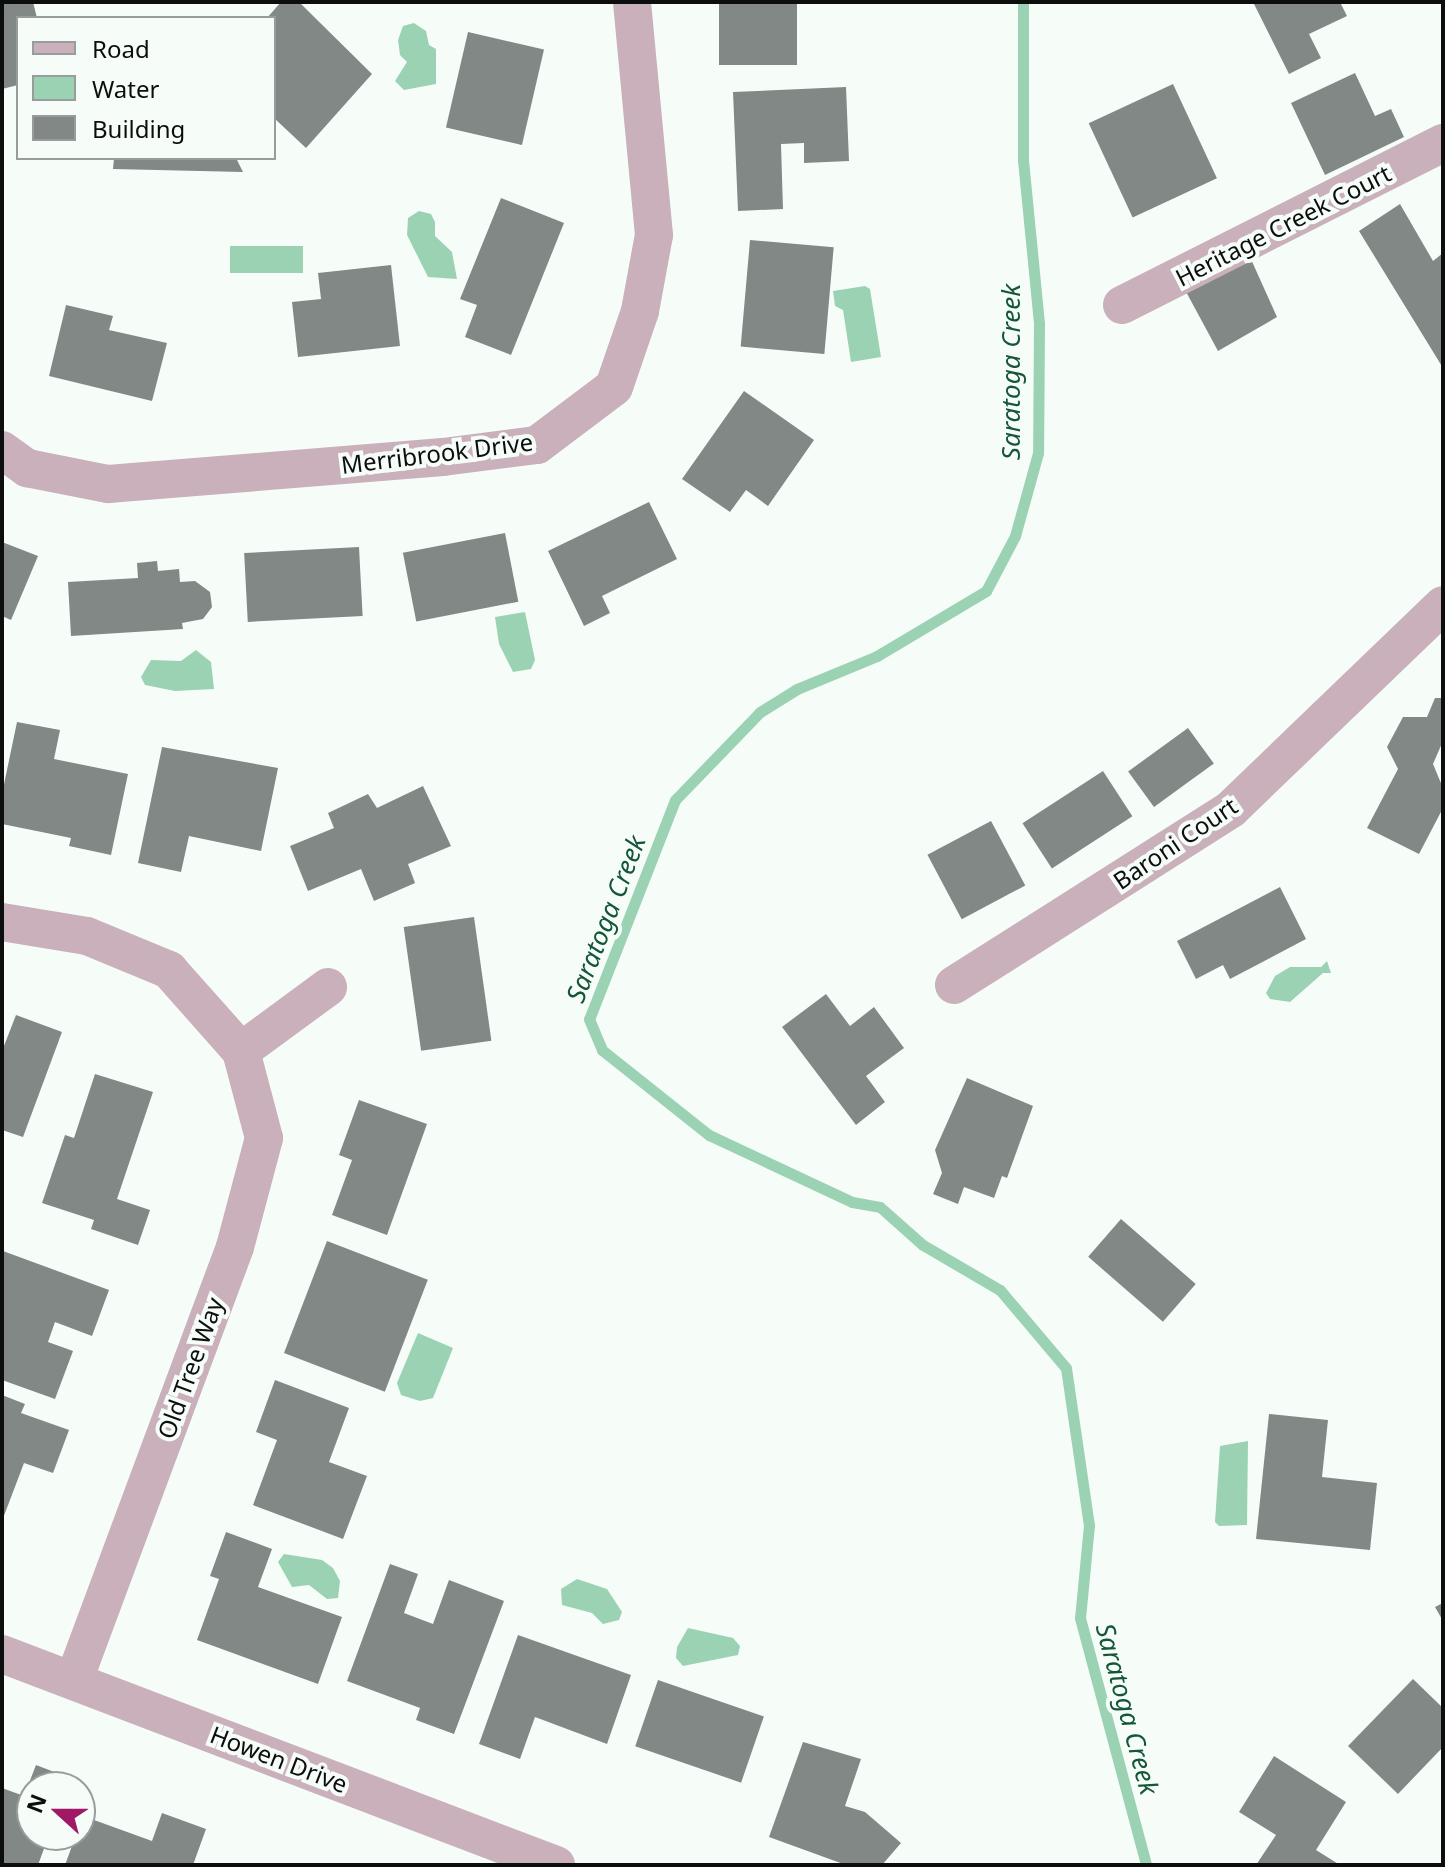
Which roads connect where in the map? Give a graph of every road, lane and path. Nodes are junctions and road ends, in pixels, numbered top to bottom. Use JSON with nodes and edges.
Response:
{"nodes":[{"id":1,"x":632,"y":2,"type":"edge"},
{"id":2,"x":1443,"y":143,"type":"edge"},
{"id":3,"x":1122,"y":305,"type":"dead end"},
{"id":4,"x":2,"y":450,"type":"edge"},
{"id":5,"x":1443,"y":605,"type":"edge"},
{"id":6,"x":2,"y":922,"type":"edge"},
{"id":7,"x":954,"y":985,"type":"dead end"},
{"id":8,"x":328,"y":987,"type":"dead end"},
{"id":9,"x":241,"y":1051,"type":"junction"},
{"id":10,"x":2,"y":1654,"type":"edge"},
{"id":11,"x":74,"y":1680,"type":"junction"},
{"id":12,"x":556,"y":1865,"type":"edge"}],
"edges":[{"from":1,"to":4,"type":"street","name":"Merribrook Drive"},
{"from":2,"to":3,"type":"street","name":"Heritage Creek Court"},
{"from":5,"to":7,"type":"street","name":"Baroni Court"},
{"from":6,"to":9,"type":"street","name":"Old Tree Way"},
{"from":8,"to":9,"type":"street"},
{"from":9,"to":11,"type":"street","name":"Old Tree Way"},
{"from":10,"to":11,"type":"street","name":"Howen Drive"},
{"from":11,"to":12,"type":"street","name":"Howen Drive"}]}
